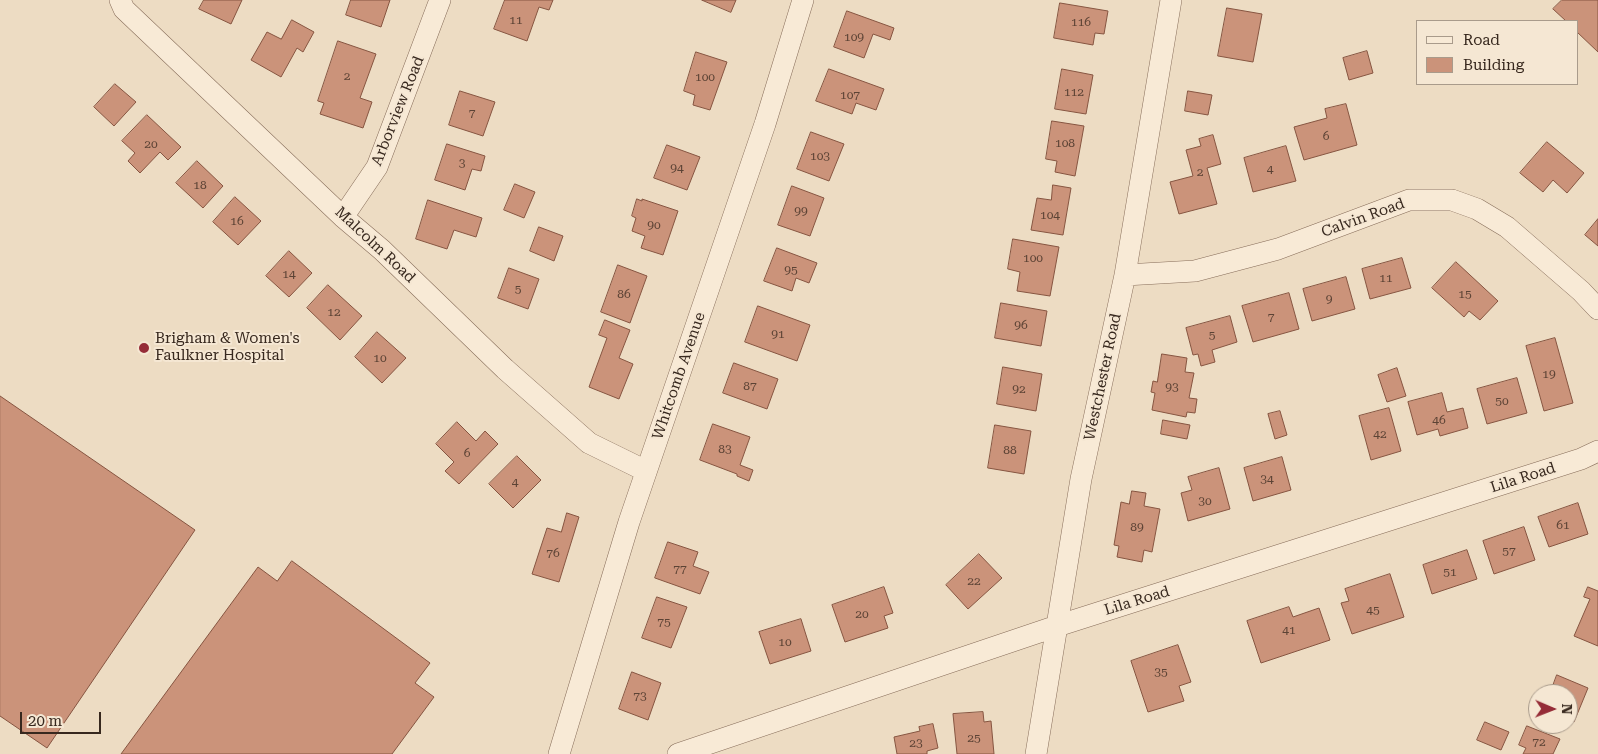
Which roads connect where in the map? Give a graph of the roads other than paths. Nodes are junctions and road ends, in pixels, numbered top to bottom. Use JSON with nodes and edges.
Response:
{"nodes":[{"id":1,"x":120,"y":0,"type":"edge"},
{"id":2,"x":440,"y":0,"type":"edge"},
{"id":3,"x":803,"y":0,"type":"edge"},
{"id":4,"x":1171,"y":0,"type":"edge"},
{"id":5,"x":344,"y":217,"type":"junction"},
{"id":6,"x":1125,"y":275,"type":"junction"},
{"id":7,"x":1598,"y":308,"type":"edge"},
{"id":8,"x":1598,"y":451,"type":"edge"},
{"id":9,"x":646,"y":471,"type":"junction"},
{"id":10,"x":1057,"y":626,"type":"junction"},
{"id":11,"x":559,"y":754,"type":"edge"},
{"id":12,"x":678,"y":754,"type":"edge"},
{"id":13,"x":1036,"y":754,"type":"edge"}],
"edges":[{"from":1,"to":5,"type":"street","name":"Malcolm Road"},
{"from":2,"to":5,"type":"street","name":"Arborview Road"},
{"from":3,"to":9,"type":"street","name":"Whitcomb Avenue"},
{"from":4,"to":6,"type":"street","name":"Westchester Road"},
{"from":5,"to":9,"type":"street","name":"Malcolm Road"},
{"from":6,"to":7,"type":"street","name":"Calvin Road"},
{"from":6,"to":10,"type":"street","name":"Westchester Road"},
{"from":8,"to":10,"type":"street","name":"Lila Road"},
{"from":9,"to":11,"type":"street","name":"Whitcomb Avenue"},
{"from":10,"to":12,"type":"street","name":"Lila Road"},
{"from":10,"to":13,"type":"street","name":"Westchester Road"}]}
